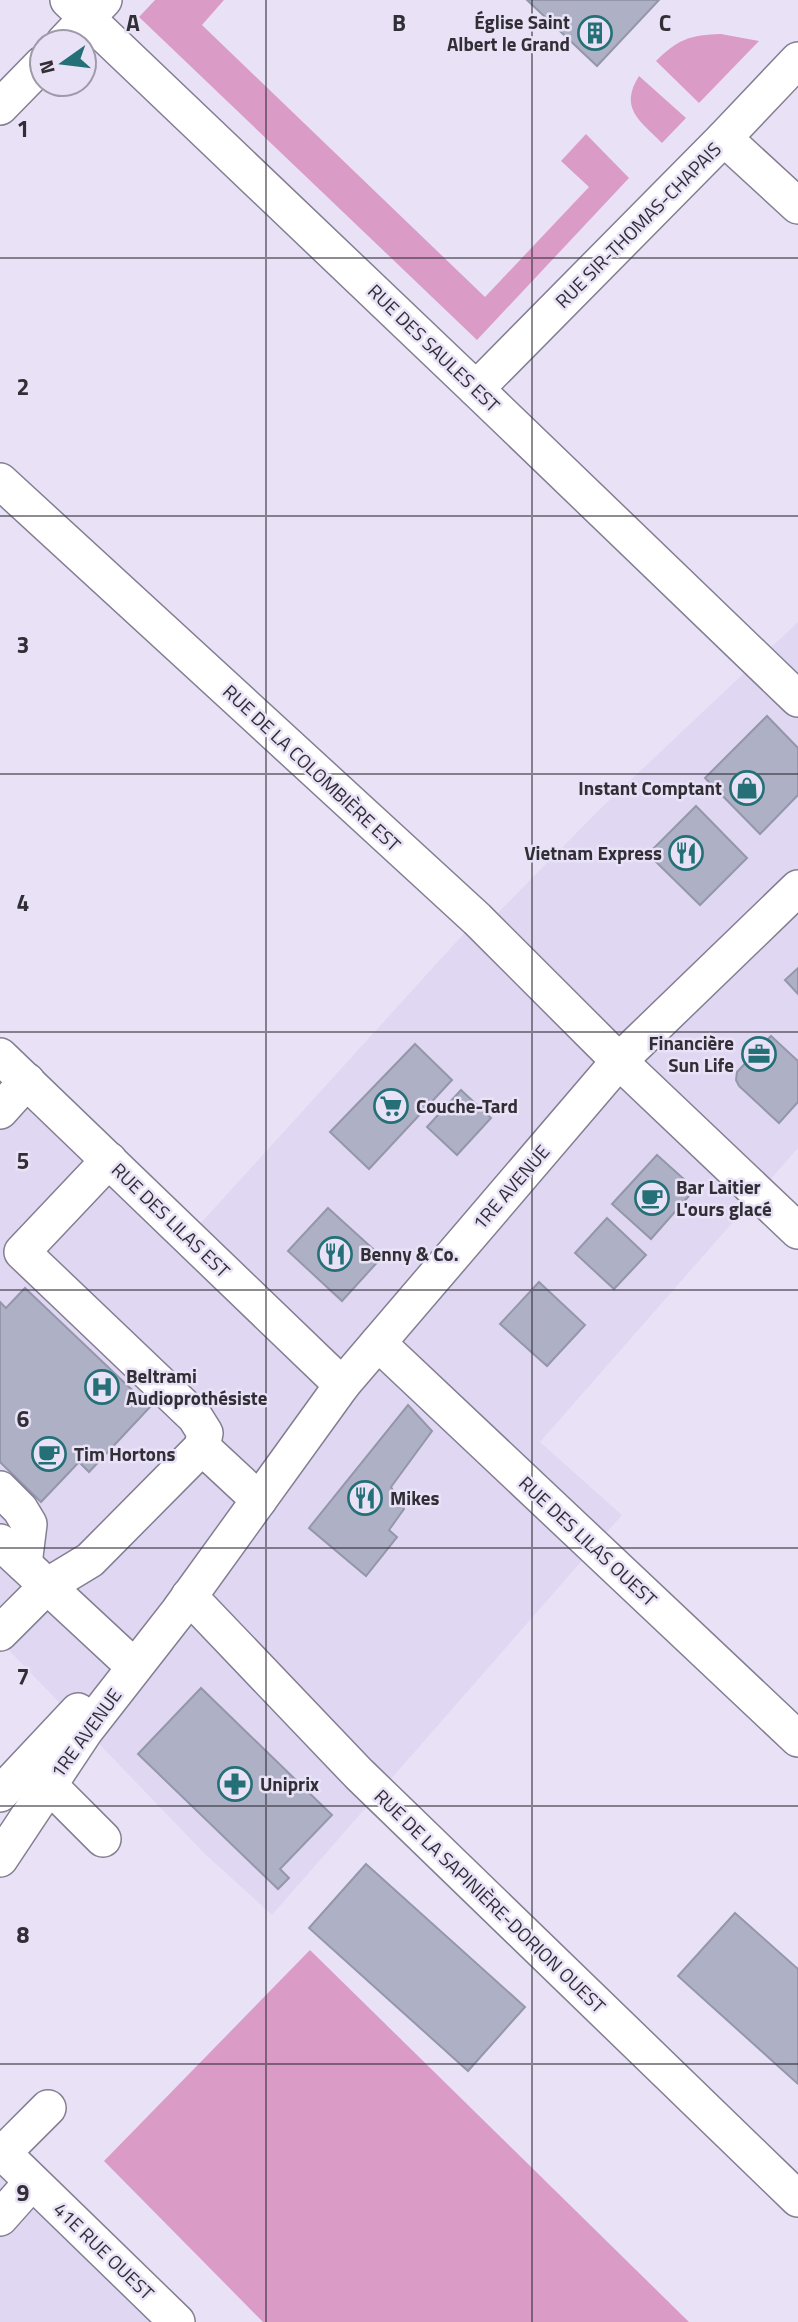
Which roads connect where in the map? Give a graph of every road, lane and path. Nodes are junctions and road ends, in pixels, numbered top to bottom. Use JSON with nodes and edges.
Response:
{"nodes":[{"id":1,"x":81,"y":15,"type":"edge"},
{"id":2,"x":798,"y":60,"type":"edge"},
{"id":3,"x":28,"y":78,"type":"edge"},
{"id":4,"x":0,"y":107,"type":"edge"},
{"id":5,"x":724,"y":138,"type":"junction"},
{"id":6,"x":798,"y":206,"type":"edge"},
{"id":7,"x":476,"y":388,"type":"junction"},
{"id":8,"x":0,"y":481,"type":"edge"},
{"id":9,"x":798,"y":699,"type":"edge"},
{"id":10,"x":798,"y":888,"type":"edge"},
{"id":11,"x":0,"y":1056,"type":"edge"},
{"id":12,"x":619,"y":1061,"type":"junction"},
{"id":13,"x":27,"y":1081,"type":"junction"},
{"id":14,"x":0,"y":1111,"type":"edge"},
{"id":15,"x":109,"y":1160,"type":"junction"},
{"id":16,"x":798,"y":1231,"type":"edge"},
{"id":17,"x":378,"y":1343,"type":"junction"},
{"id":18,"x":342,"y":1385,"type":"junction"},
{"id":19,"x":202,"y":1447,"type":"junction"},
{"id":20,"x":0,"y":1489,"type":"edge"},
{"id":21,"x":259,"y":1500,"type":"junction"},
{"id":22,"x":24,"y":1564,"type":"edge"},
{"id":23,"x":183,"y":1604,"type":"junction"},
{"id":24,"x":0,"y":1633,"type":"edge"},
{"id":25,"x":128,"y":1661,"type":"junction"},
{"id":26,"x":798,"y":1739,"type":"edge"},
{"id":27,"x":49,"y":1785,"type":"junction"},
{"id":28,"x":0,"y":1794,"type":"edge"},
{"id":29,"x":103,"y":1839,"type":"dead end"},
{"id":30,"x":0,"y":1859,"type":"edge"},
{"id":31,"x":48,"y":2108,"type":"dead end"},
{"id":32,"x":2,"y":2152,"type":"edge"},
{"id":33,"x":32,"y":2182,"type":"junction"},
{"id":34,"x":798,"y":2199,"type":"edge"},
{"id":35,"x":0,"y":2217,"type":"edge"},
{"id":36,"x":177,"y":2322,"type":"edge"}],
"edges":[{"from":1,"to":7,"type":"street","name":"RUE DES SAULES EST"},
{"from":2,"to":5,"type":"street","name":"RUE SIR-THOMAS-CHAPAIS"},
{"from":3,"to":4,"type":"street"},
{"from":5,"to":6,"type":"street"},
{"from":5,"to":7,"type":"street","name":"RUE SIR-THOMAS-CHAPAIS"},
{"from":7,"to":9,"type":"street","name":"RUE DES SAULES EST"},
{"from":8,"to":12,"type":"street","name":"RUE DE LA COLOMBIÈRE EST"},
{"from":10,"to":12,"type":"street","name":"1RE AVENUE"},
{"from":11,"to":13,"type":"street","name":"RUE DES LILAS EST"},
{"from":12,"to":16,"type":"street","name":"RUE DE LA COLOMBIÈRE EST"},
{"from":12,"to":17,"type":"street","name":"1RE AVENUE"},
{"from":13,"to":14,"type":"street"},
{"from":13,"to":15,"type":"street","name":"RUE DES LILAS EST"},
{"from":15,"to":18,"type":"street","name":"RUE DES LILAS EST"},
{"from":15,"to":19,"type":"street"},
{"from":17,"to":18,"type":"street","name":"1RE AVENUE"},
{"from":17,"to":26,"type":"street","name":"RUE DES LILAS OUEST"},
{"from":18,"to":21,"type":"street","name":"1RE AVENUE"},
{"from":19,"to":21,"type":"street"},
{"from":19,"to":22,"type":"street"},
{"from":20,"to":22,"type":"street"},
{"from":21,"to":23,"type":"street","name":"1RE AVENUE"},
{"from":22,"to":24,"type":"street"},
{"from":22,"to":25,"type":"street"},
{"from":23,"to":25,"type":"street","name":"1RE AVENUE"},
{"from":23,"to":27,"type":"street","name":"1RE AVENUE"},
{"from":23,"to":34,"type":"street","name":"RUE DE LA SAPINIÈRE-DORION OUEST"},
{"from":25,"to":28,"type":"street","name":"1RE AVENUE"},
{"from":27,"to":29,"type":"street"},
{"from":27,"to":30,"type":"street","name":"1RE AVENUE"},
{"from":31,"to":32,"type":"street"},
{"from":32,"to":33,"type":"street","name":"41E RUE OUEST"},
{"from":33,"to":35,"type":"street"},
{"from":33,"to":36,"type":"street","name":"41E RUE OUEST"}]}
